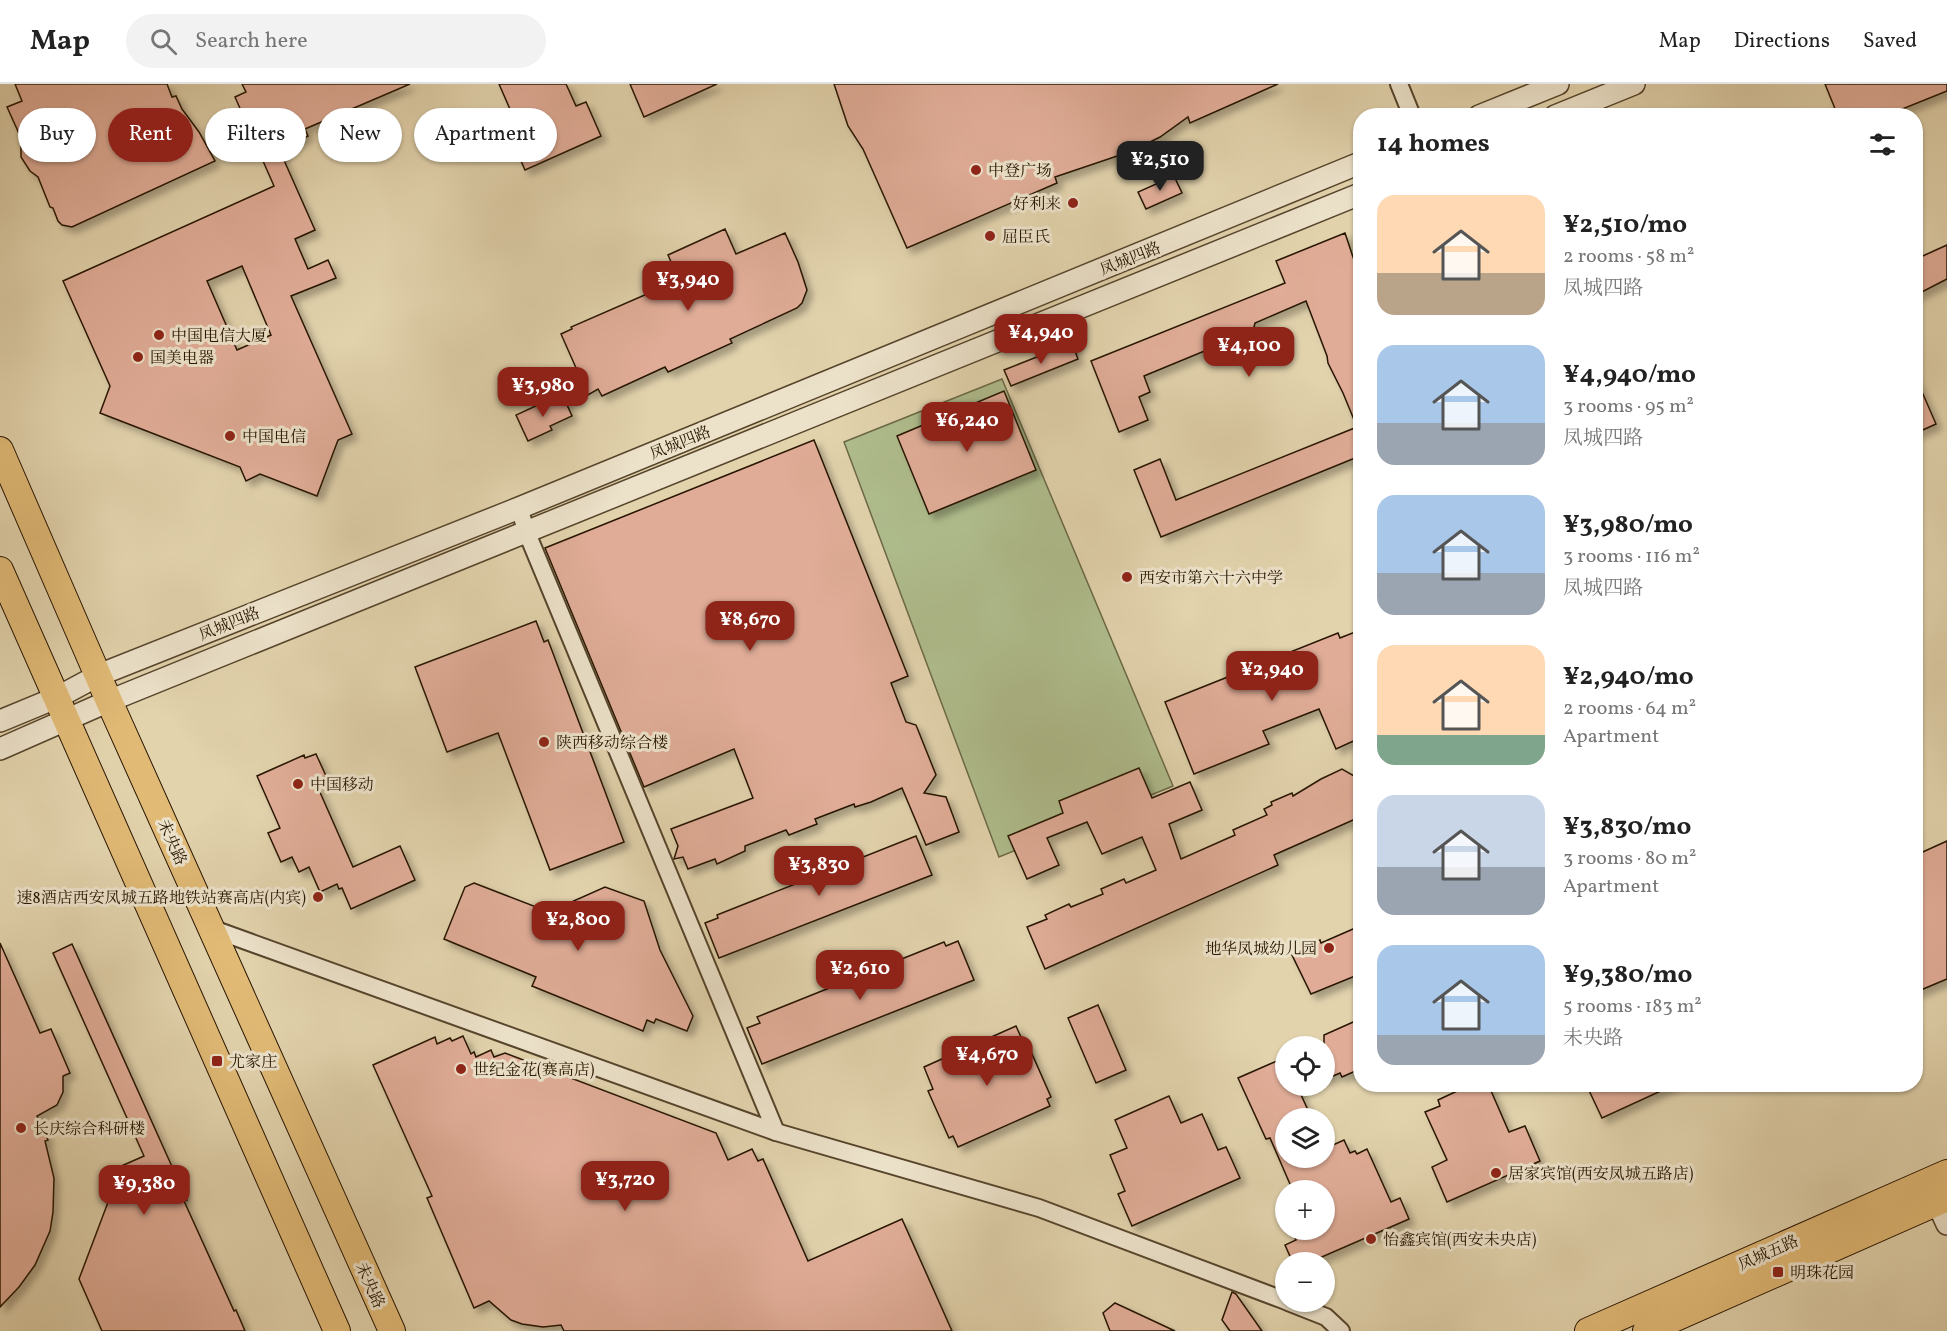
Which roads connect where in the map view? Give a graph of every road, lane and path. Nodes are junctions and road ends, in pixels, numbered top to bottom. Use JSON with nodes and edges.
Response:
{"nodes":[{"id":1,"x":1399,"y":84,"type":"edge"},
{"id":2,"x":1558,"y":84,"type":"edge"},
{"id":3,"x":1634,"y":84,"type":"edge"},
{"id":4,"x":1409,"y":108,"type":"edge"},
{"id":5,"x":1499,"y":108,"type":"edge"},
{"id":6,"x":1575,"y":108,"type":"edge"},
{"id":7,"x":1353,"y":166,"type":"edge"},
{"id":8,"x":1353,"y":197,"type":"edge"},
{"id":9,"x":0,"y":450,"type":"edge"},
{"id":10,"x":519,"y":508,"type":"junction"},
{"id":11,"x":527,"y":533,"type":"junction"},
{"id":12,"x":0,"y":570,"type":"edge"},
{"id":13,"x":99,"y":675,"type":"junction"},
{"id":14,"x":109,"y":701,"type":"junction"},
{"id":15,"x":63,"y":708,"type":"junction"},
{"id":16,"x":0,"y":721,"type":"edge"},
{"id":17,"x":0,"y":749,"type":"edge"},
{"id":18,"x":213,"y":929,"type":"junction"},
{"id":19,"x":776,"y":1132,"type":"junction"},
{"id":20,"x":1947,"y":1173,"type":"edge"},
{"id":21,"x":1944,"y":1208,"type":"edge"},
{"id":22,"x":1275,"y":1297,"type":"edge"},
{"id":23,"x":1313,"y":1312,"type":"edge"},
{"id":24,"x":337,"y":1331,"type":"edge"},
{"id":25,"x":392,"y":1331,"type":"edge"},
{"id":26,"x":1341,"y":1331,"type":"edge"},
{"id":27,"x":1588,"y":1331,"type":"edge"},
{"id":28,"x":1646,"y":1331,"type":"edge"}],
"edges":[{"from":1,"to":4,"type":"street"},
{"from":2,"to":5,"type":"street"},
{"from":3,"to":6,"type":"street"},
{"from":7,"to":10,"type":"street","name":"凤城四路"},
{"from":8,"to":11,"type":"street","name":"凤城四路"},
{"from":9,"to":13,"type":"main road","name":"未央路"},
{"from":10,"to":11,"type":"street"},
{"from":10,"to":13,"type":"street","name":"凤城四路"},
{"from":11,"to":14,"type":"street","name":"凤城四路"},
{"from":11,"to":19,"type":"street"},
{"from":12,"to":15,"type":"main road"},
{"from":13,"to":14,"type":"main road","name":"未央路"},
{"from":13,"to":15,"type":"street","name":"凤城四路"},
{"from":14,"to":15,"type":"street","name":"凤城四路"},
{"from":14,"to":18,"type":"main road","name":"未央路"},
{"from":15,"to":16,"type":"street","name":"凤城四路"},
{"from":15,"to":17,"type":"street","name":"凤城四路"},
{"from":15,"to":24,"type":"main road"},
{"from":18,"to":19,"type":"street"},
{"from":18,"to":25,"type":"main road","name":"未央路"},
{"from":19,"to":22,"type":"street"},
{"from":20,"to":27,"type":"main road","name":"凤城五路"},
{"from":21,"to":28,"type":"main road","name":"凤城五路"},
{"from":23,"to":26,"type":"street"}]}
